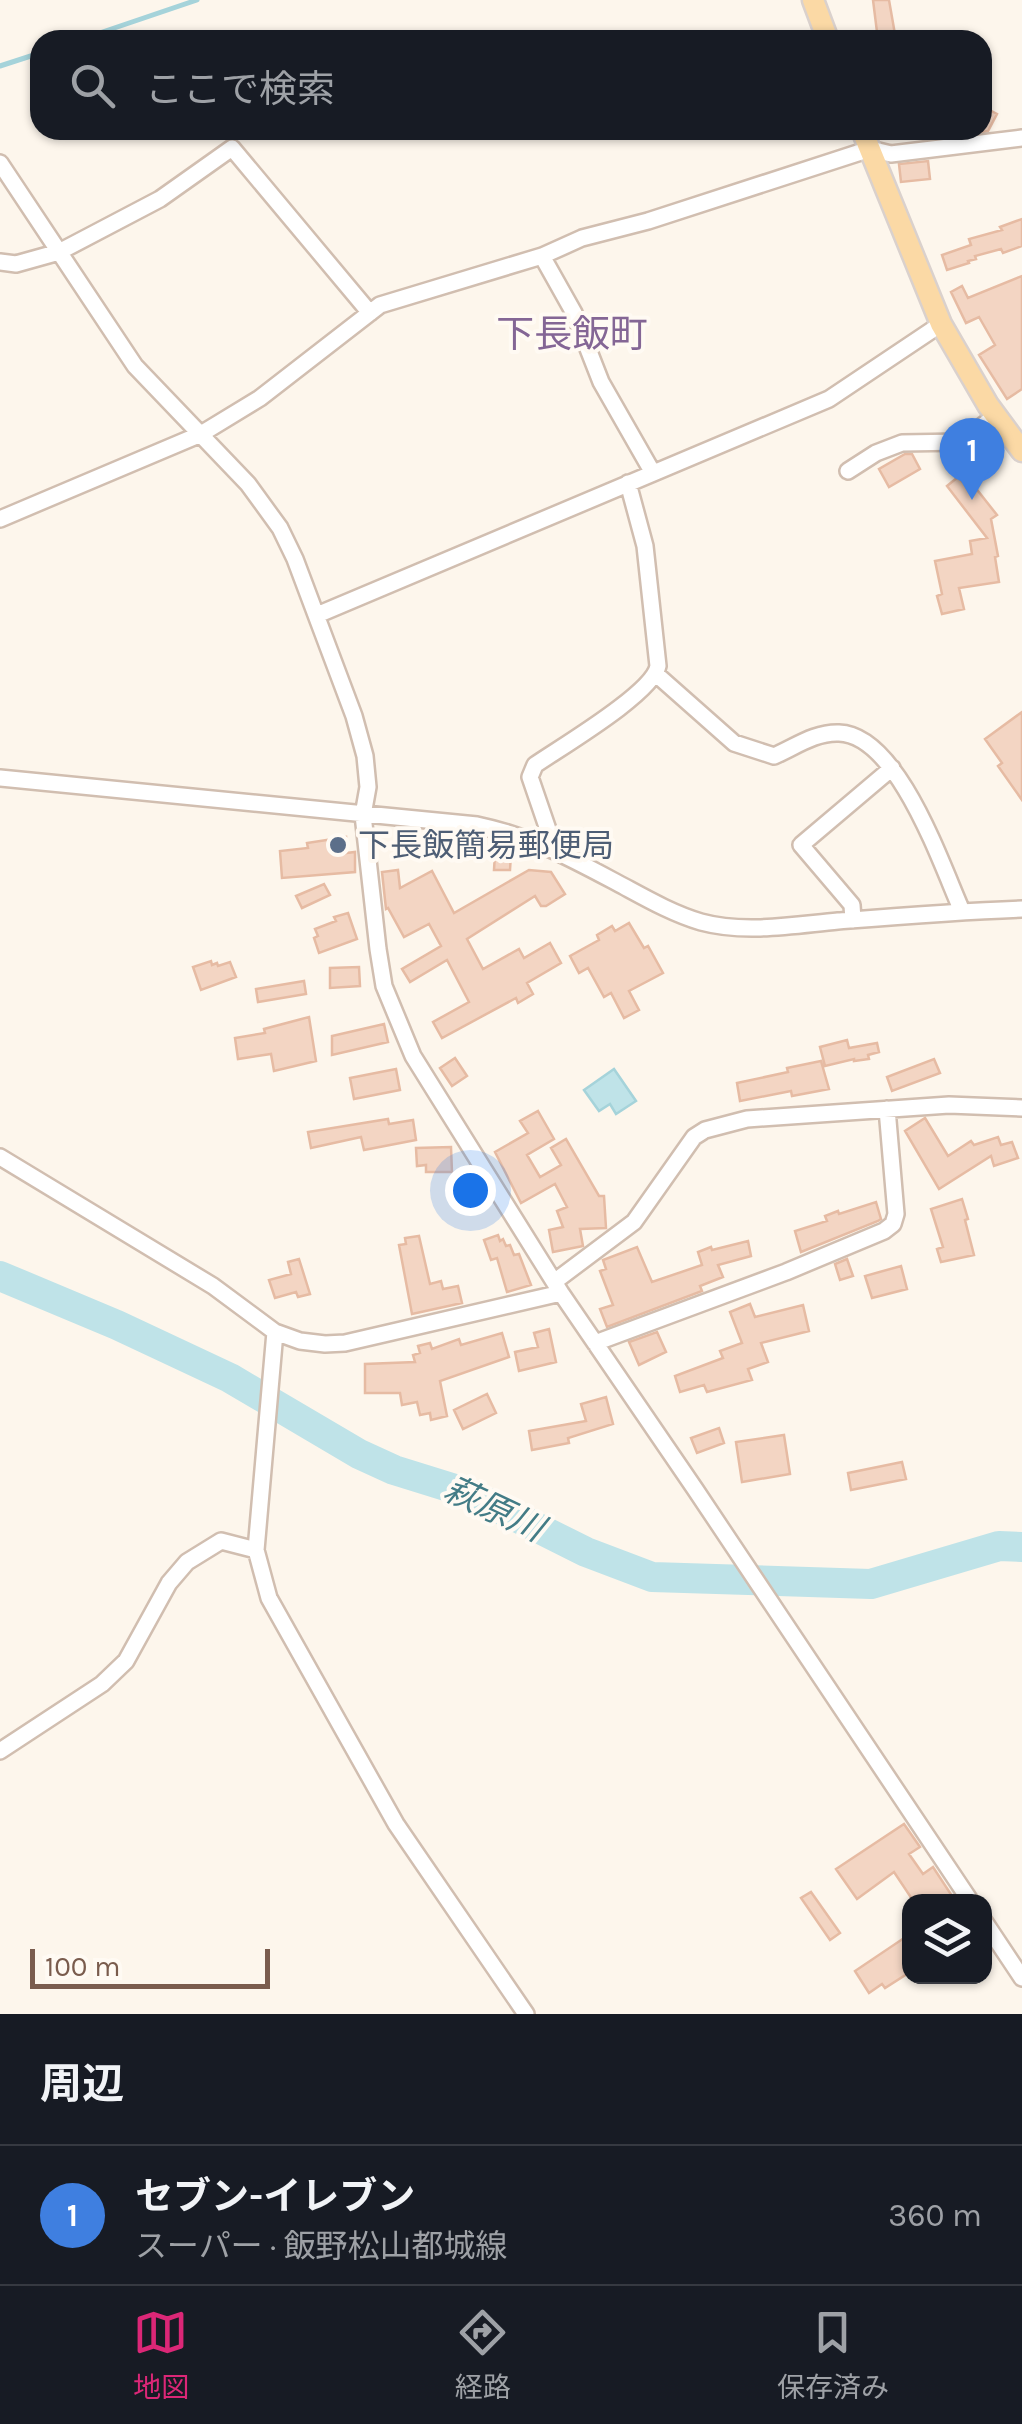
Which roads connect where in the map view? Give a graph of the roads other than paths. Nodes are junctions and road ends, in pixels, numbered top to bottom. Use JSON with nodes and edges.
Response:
{"nodes":[{"id":1,"x":812,"y":0,"type":"edge"},
{"id":2,"x":824,"y":30,"type":"edge"},
{"id":3,"x":1022,"y":138,"type":"edge"},
{"id":4,"x":863,"y":140,"type":"edge"},
{"id":5,"x":866,"y":140,"type":"edge"},
{"id":6,"x":868,"y":140,"type":"edge"},
{"id":7,"x":0,"y":162,"type":"edge"},
{"id":8,"x":59,"y":252,"type":"junction"},
{"id":9,"x":542,"y":256,"type":"junction"},
{"id":10,"x":0,"y":262,"type":"edge"},
{"id":11,"x":370,"y":313,"type":"junction"},
{"id":12,"x":941,"y":324,"type":"junction"},
{"id":13,"x":996,"y":415,"type":"junction"},
{"id":14,"x":202,"y":434,"type":"junction"},
{"id":15,"x":1022,"y":451,"type":"edge"},
{"id":16,"x":848,"y":471,"type":"dead end"},
{"id":17,"x":653,"y":472,"type":"junction"},
{"id":18,"x":628,"y":483,"type":"junction"},
{"id":19,"x":0,"y":519,"type":"edge"},
{"id":20,"x":317,"y":615,"type":"junction"},
{"id":21,"x":656,"y":674,"type":"junction"},
{"id":22,"x":892,"y":768,"type":"junction"},
{"id":23,"x":0,"y":778,"type":"edge"},
{"id":24,"x":364,"y":814,"type":"junction"},
{"id":25,"x":555,"y":850,"type":"junction"},
{"id":26,"x":1022,"y":909,"type":"edge"},
{"id":27,"x":962,"y":911,"type":"junction"},
{"id":28,"x":854,"y":920,"type":"junction"},
{"id":29,"x":1022,"y":1108,"type":"edge"},
{"id":30,"x":887,"y":1109,"type":"junction"},
{"id":31,"x":0,"y":1157,"type":"edge"},
{"id":32,"x":557,"y":1288,"type":"junction"},
{"id":33,"x":274,"y":1340,"type":"junction"},
{"id":34,"x":595,"y":1343,"type":"junction"},
{"id":35,"x":257,"y":1545,"type":"junction"},
{"id":36,"x":0,"y":1752,"type":"edge"},
{"id":37,"x":967,"y":1894,"type":"edge"},
{"id":38,"x":992,"y":1934,"type":"edge"},
{"id":39,"x":1022,"y":1978,"type":"edge"},
{"id":40,"x":526,"y":2014,"type":"edge"}],
"edges":[{"from":1,"to":2,"type":"main road"},
{"from":3,"to":6,"type":"street"},
{"from":4,"to":9,"type":"street"},
{"from":5,"to":12,"type":"main road"},
{"from":7,"to":8,"type":"street"},
{"from":8,"to":10,"type":"street"},
{"from":8,"to":11,"type":"street"},
{"from":8,"to":14,"type":"street"},
{"from":9,"to":11,"type":"street"},
{"from":9,"to":17,"type":"street"},
{"from":11,"to":14,"type":"street"},
{"from":12,"to":13,"type":"main road"},
{"from":12,"to":17,"type":"street"},
{"from":13,"to":15,"type":"main road"},
{"from":13,"to":16,"type":"street"},
{"from":14,"to":19,"type":"street"},
{"from":14,"to":20,"type":"street"},
{"from":17,"to":18,"type":"street"},
{"from":18,"to":20,"type":"street"},
{"from":18,"to":21,"type":"street"},
{"from":20,"to":24,"type":"street"},
{"from":21,"to":22,"type":"street"},
{"from":21,"to":25,"type":"street"},
{"from":22,"to":27,"type":"street"},
{"from":22,"to":28,"type":"street"},
{"from":23,"to":24,"type":"street"},
{"from":24,"to":25,"type":"street"},
{"from":24,"to":32,"type":"street"},
{"from":25,"to":28,"type":"street"},
{"from":26,"to":27,"type":"street"},
{"from":27,"to":28,"type":"street"},
{"from":29,"to":30,"type":"street"},
{"from":30,"to":32,"type":"street"},
{"from":30,"to":34,"type":"street"},
{"from":31,"to":33,"type":"street"},
{"from":32,"to":33,"type":"street"},
{"from":32,"to":34,"type":"street"},
{"from":33,"to":35,"type":"street"},
{"from":34,"to":37,"type":"street"},
{"from":35,"to":36,"type":"street"},
{"from":35,"to":40,"type":"street"},
{"from":38,"to":39,"type":"street"}]}
